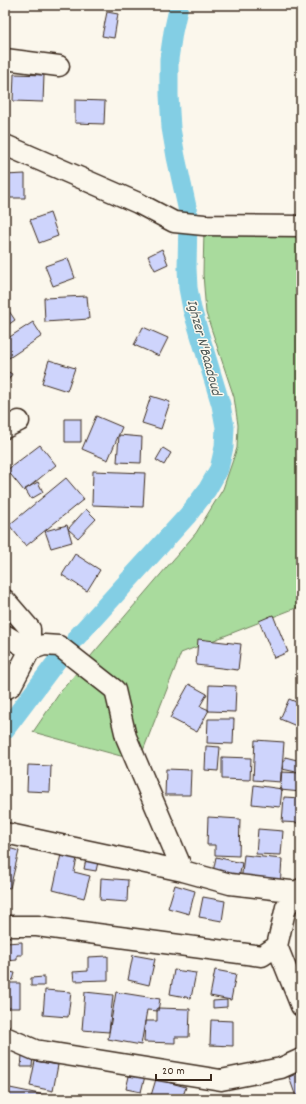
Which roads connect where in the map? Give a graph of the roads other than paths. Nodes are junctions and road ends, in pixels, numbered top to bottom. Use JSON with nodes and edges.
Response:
{"nodes":[{"id":1,"x":5,"y":59,"type":"edge"},
{"id":2,"x":59,"y":66,"type":"dead end"},
{"id":3,"x":5,"y":145,"type":"edge"},
{"id":4,"x":301,"y":226,"type":"edge"},
{"id":5,"x":5,"y":600,"type":"edge"},
{"id":6,"x":5,"y":636,"type":"edge"},
{"id":7,"x":30,"y":650,"type":"junction"},
{"id":8,"x":5,"y":689,"type":"edge"},
{"id":9,"x":5,"y":833,"type":"edge"},
{"id":10,"x":183,"y":871,"type":"junction"},
{"id":11,"x":300,"y":891,"type":"edge"},
{"id":12,"x":5,"y":926,"type":"edge"},
{"id":13,"x":277,"y":946,"type":"junction"},
{"id":14,"x":301,"y":1006,"type":"edge"},
{"id":15,"x":5,"y":1037,"type":"edge"},
{"id":16,"x":301,"y":1059,"type":"edge"}],
"edges":[{"from":1,"to":2,"type":"street"},
{"from":3,"to":4,"type":"street"},
{"from":5,"to":7,"type":"street"},
{"from":6,"to":7,"type":"street"},
{"from":7,"to":8,"type":"street"},
{"from":7,"to":10,"type":"street"},
{"from":9,"to":10,"type":"street"},
{"from":10,"to":11,"type":"street"},
{"from":11,"to":13,"type":"street"},
{"from":12,"to":13,"type":"street"},
{"from":13,"to":14,"type":"street"},
{"from":15,"to":16,"type":"street"}]}
